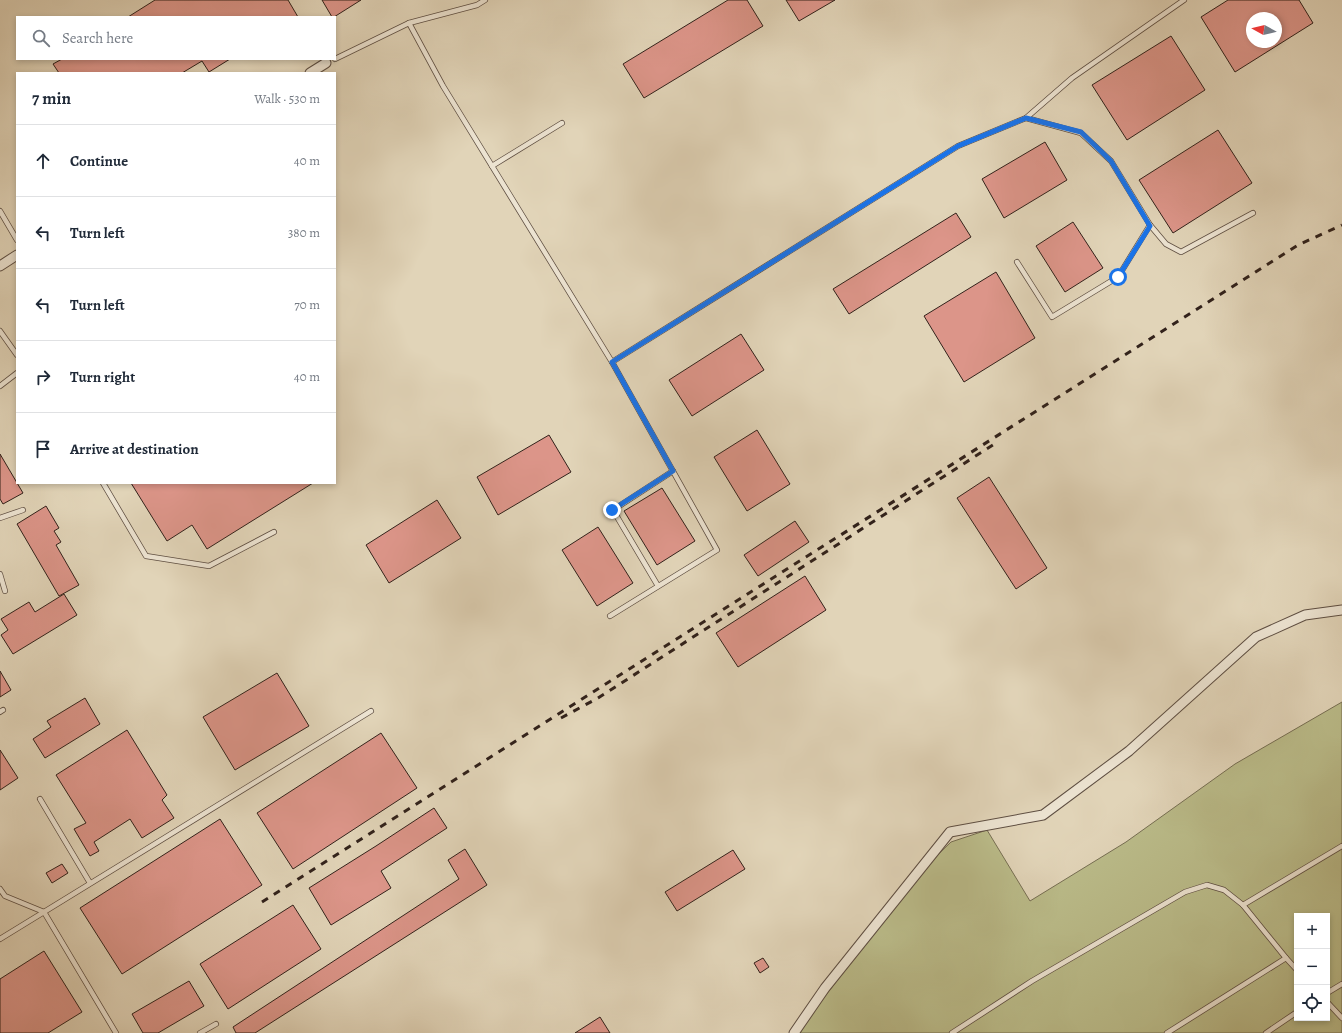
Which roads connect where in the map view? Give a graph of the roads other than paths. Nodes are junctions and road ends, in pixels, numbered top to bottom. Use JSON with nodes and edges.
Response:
{"nodes":[{"id":1,"x":485,"y":0,"type":"edge"},
{"id":2,"x":1184,"y":0,"type":"edge"},
{"id":3,"x":409,"y":23,"type":"junction"},
{"id":4,"x":336,"y":58,"type":"edge"},
{"id":5,"x":332,"y":60,"type":"edge"},
{"id":6,"x":312,"y":72,"type":"edge"},
{"id":7,"x":1026,"y":118,"type":"junction"},
{"id":8,"x":562,"y":123,"type":"dead end"},
{"id":9,"x":492,"y":166,"type":"junction"},
{"id":10,"x":0,"y":211,"type":"edge"},
{"id":11,"x":1253,"y":213,"type":"dead end"},
{"id":12,"x":1150,"y":226,"type":"junction"},
{"id":13,"x":16,"y":238,"type":"edge"},
{"id":14,"x":16,"y":256,"type":"edge"},
{"id":15,"x":1017,"y":262,"type":"dead end"},
{"id":16,"x":0,"y":266,"type":"edge"},
{"id":17,"x":0,"y":331,"type":"edge"},
{"id":18,"x":16,"y":354,"type":"edge"},
{"id":19,"x":612,"y":362,"type":"junction"},
{"id":20,"x":16,"y":374,"type":"edge"},
{"id":21,"x":0,"y":386,"type":"edge"},
{"id":22,"x":673,"y":471,"type":"junction"},
{"id":23,"x":104,"y":484,"type":"edge"},
{"id":24,"x":23,"y":510,"type":"dead end"},
{"id":25,"x":0,"y":518,"type":"edge"},
{"id":26,"x":274,"y":532,"type":"dead end"},
{"id":27,"x":0,"y":574,"type":"edge"},
{"id":28,"x":658,"y":586,"type":"junction"},
{"id":29,"x":5,"y":591,"type":"dead end"},
{"id":30,"x":1342,"y":610,"type":"edge"},
{"id":31,"x":610,"y":616,"type":"dead end"},
{"id":32,"x":371,"y":711,"type":"dead end"},
{"id":33,"x":40,"y":799,"type":"dead end"},
{"id":34,"x":1342,"y":846,"type":"edge"},
{"id":35,"x":90,"y":883,"type":"junction"},
{"id":36,"x":0,"y":889,"type":"edge"},
{"id":37,"x":1243,"y":905,"type":"junction"},
{"id":38,"x":44,"y":912,"type":"junction"},
{"id":39,"x":0,"y":939,"type":"edge"},
{"id":40,"x":1286,"y":958,"type":"junction"},
{"id":41,"x":1294,"y":967,"type":"edge"},
{"id":42,"x":1342,"y":984,"type":"edge"},
{"id":43,"x":1330,"y":991,"type":"edge"},
{"id":44,"x":1330,"y":1005,"type":"edge"},
{"id":45,"x":1294,"y":1014,"type":"edge"},
{"id":46,"x":1342,"y":1018,"type":"edge"},
{"id":47,"x":216,"y":1024,"type":"dead end"},
{"id":48,"x":116,"y":1033,"type":"edge"},
{"id":49,"x":200,"y":1033,"type":"edge"},
{"id":50,"x":794,"y":1033,"type":"edge"},
{"id":51,"x":952,"y":1033,"type":"edge"},
{"id":52,"x":1167,"y":1033,"type":"edge"},
{"id":53,"x":1266,"y":1033,"type":"edge"}],
"edges":[{"from":1,"to":3,"type":"lane"},
{"from":2,"to":7,"type":"lane"},
{"from":3,"to":4,"type":"lane"},
{"from":3,"to":9,"type":"lane"},
{"from":5,"to":6,"type":"street"},
{"from":7,"to":12,"type":"lane"},
{"from":7,"to":19,"type":"lane"},
{"from":8,"to":9,"type":"lane"},
{"from":9,"to":19,"type":"lane"},
{"from":10,"to":13,"type":"lane"},
{"from":11,"to":12,"type":"lane"},
{"from":12,"to":15,"type":"lane"},
{"from":14,"to":16,"type":"street"},
{"from":17,"to":18,"type":"lane"},
{"from":19,"to":22,"type":"lane"},
{"from":20,"to":21,"type":"lane"},
{"from":22,"to":28,"type":"lane"},
{"from":22,"to":28,"type":"lane"},
{"from":23,"to":26,"type":"lane"},
{"from":24,"to":25,"type":"lane"},
{"from":27,"to":29,"type":"lane"},
{"from":28,"to":31,"type":"lane"},
{"from":30,"to":50,"type":"street"},
{"from":32,"to":35,"type":"lane"},
{"from":33,"to":35,"type":"lane"},
{"from":34,"to":37,"type":"lane"},
{"from":35,"to":38,"type":"lane"},
{"from":36,"to":38,"type":"lane"},
{"from":37,"to":40,"type":"lane"},
{"from":37,"to":51,"type":"lane"},
{"from":38,"to":39,"type":"lane"},
{"from":38,"to":48,"type":"lane"},
{"from":40,"to":41,"type":"lane"},
{"from":40,"to":52,"type":"lane"},
{"from":42,"to":43,"type":"lane"},
{"from":44,"to":46,"type":"lane"},
{"from":45,"to":53,"type":"lane"},
{"from":47,"to":49,"type":"lane"}]}
